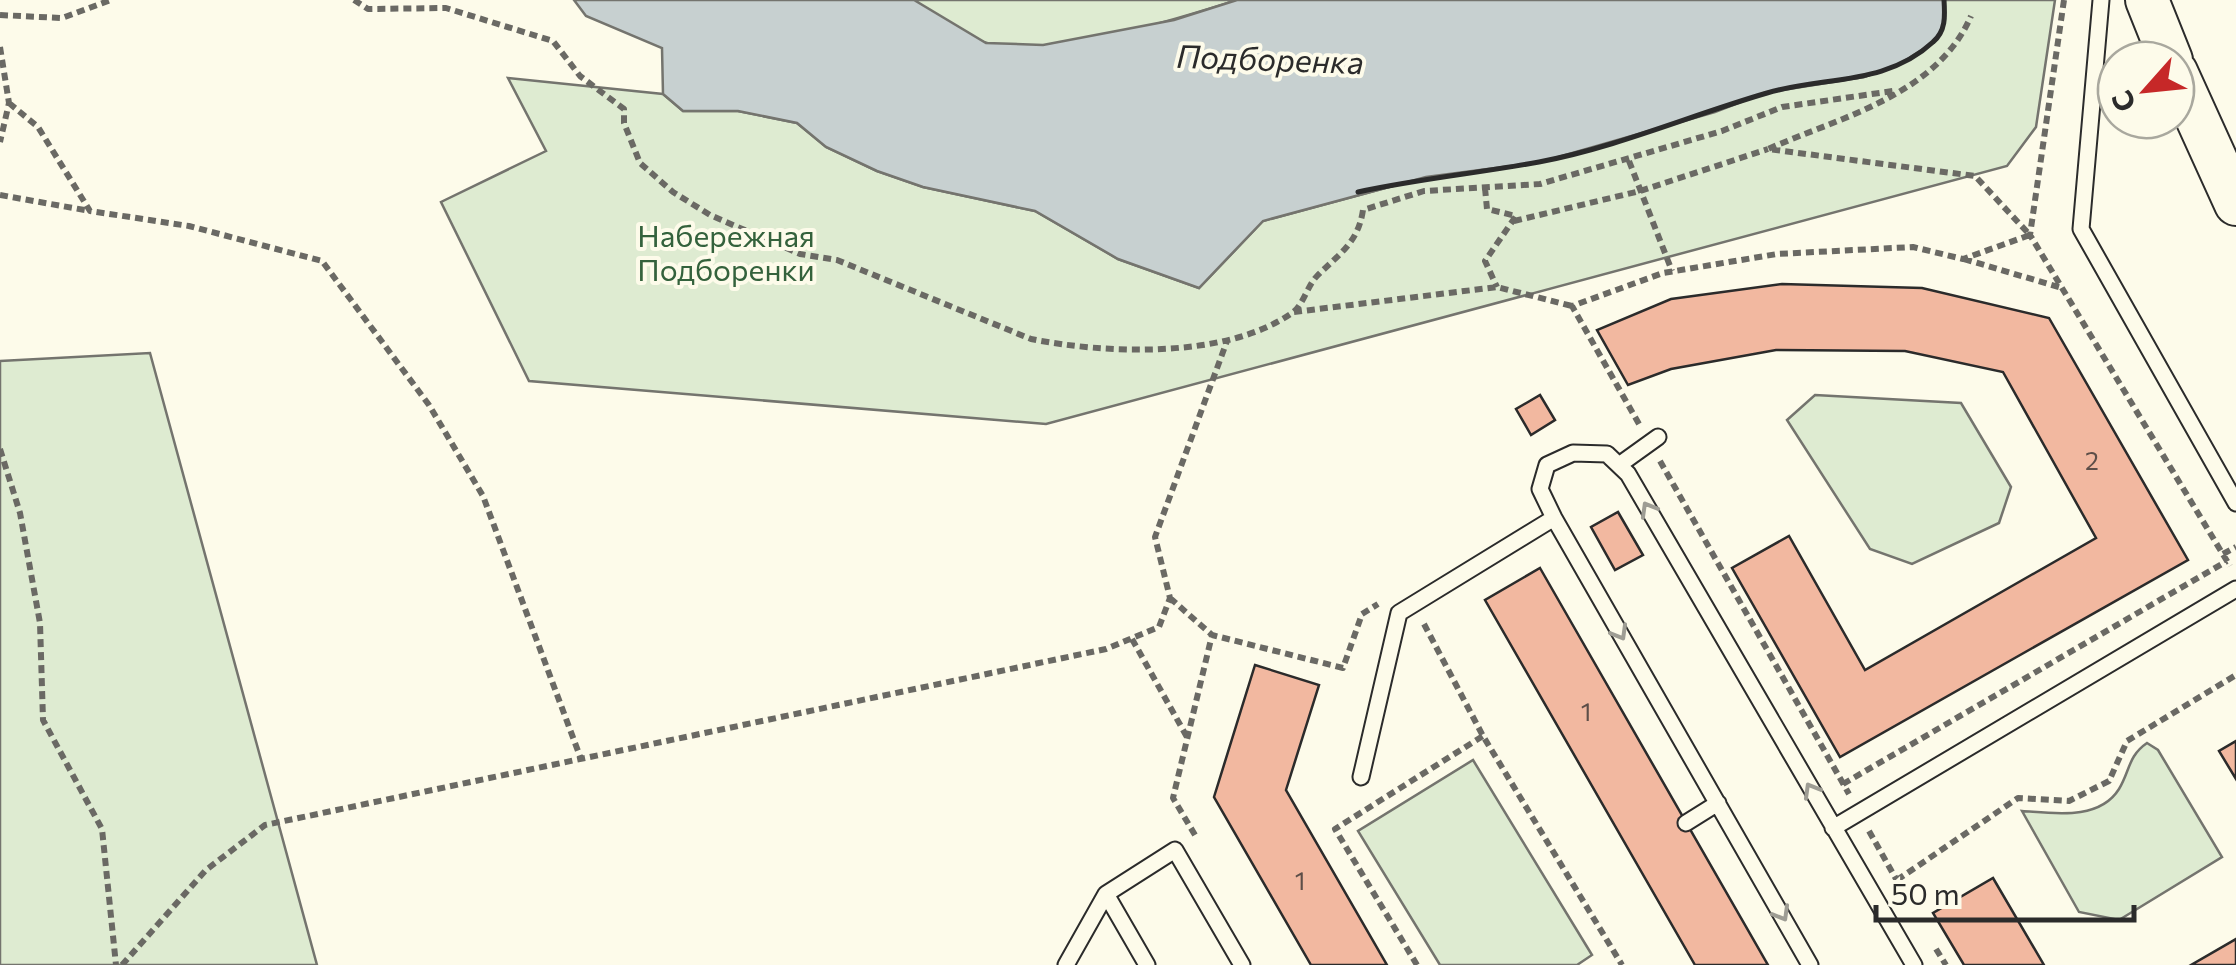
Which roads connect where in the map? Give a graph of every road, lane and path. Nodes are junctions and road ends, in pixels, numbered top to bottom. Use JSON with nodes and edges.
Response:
{"nodes":[{"id":1,"x":111,"y":0,"type":"edge"},
{"id":2,"x":354,"y":0,"type":"edge"},
{"id":3,"x":2101,"y":0,"type":"edge"},
{"id":4,"x":2148,"y":0,"type":"edge"},
{"id":5,"x":0,"y":15,"type":"edge"},
{"id":6,"x":1970,"y":16,"type":"dead end"},
{"id":7,"x":2163,"y":40,"type":"edge"},
{"id":8,"x":0,"y":46,"type":"edge"},
{"id":9,"x":1899,"y":91,"type":"junction"},
{"id":10,"x":9,"y":103,"type":"junction"},
{"id":11,"x":2196,"y":116,"type":"edge"},
{"id":12,"x":0,"y":142,"type":"edge"},
{"id":13,"x":1768,"y":149,"type":"junction"},
{"id":14,"x":1629,"y":161,"type":"junction"},
{"id":15,"x":1486,"y":188,"type":"junction"},
{"id":16,"x":1640,"y":191,"type":"junction"},
{"id":17,"x":0,"y":195,"type":"edge"},
{"id":18,"x":2236,"y":204,"type":"edge"},
{"id":19,"x":90,"y":212,"type":"junction"},
{"id":20,"x":1514,"y":221,"type":"junction"},
{"id":21,"x":1963,"y":259,"type":"junction"},
{"id":22,"x":1672,"y":271,"type":"junction"},
{"id":23,"x":1497,"y":287,"type":"junction"},
{"id":24,"x":2063,"y":288,"type":"dead end"},
{"id":25,"x":1572,"y":306,"type":"junction"},
{"id":26,"x":1294,"y":312,"type":"junction"},
{"id":27,"x":1227,"y":340,"type":"junction"},
{"id":28,"x":1654,"y":440,"type":"junction"},
{"id":29,"x":0,"y":450,"type":"edge"},
{"id":30,"x":1618,"y":465,"type":"junction"},
{"id":31,"x":2236,"y":503,"type":"edge"},
{"id":32,"x":1554,"y":518,"type":"junction"},
{"id":33,"x":2236,"y":547,"type":"edge"},
{"id":34,"x":2236,"y":589,"type":"edge"},
{"id":35,"x":1390,"y":597,"type":"dead end"},
{"id":36,"x":1170,"y":598,"type":"junction"},
{"id":37,"x":1438,"y":616,"type":"dead end"},
{"id":38,"x":1212,"y":634,"type":"junction"},
{"id":39,"x":1132,"y":638,"type":"junction"},
{"id":40,"x":2236,"y":675,"type":"edge"},
{"id":41,"x":1483,"y":736,"type":"junction"},
{"id":42,"x":1187,"y":738,"type":"junction"},
{"id":43,"x":581,"y":759,"type":"junction"},
{"id":44,"x":1362,"y":777,"type":"dead end"},
{"id":45,"x":1843,"y":784,"type":"junction"},
{"id":46,"x":1173,"y":798,"type":"dead end"},
{"id":47,"x":1718,"y":803,"type":"junction"},
{"id":48,"x":1859,"y":813,"type":"junction"},
{"id":49,"x":1686,"y":823,"type":"dead end"},
{"id":50,"x":1833,"y":828,"type":"junction"},
{"id":51,"x":1897,"y":880,"type":"junction"},
{"id":52,"x":1106,"y":894,"type":"junction"},
{"id":53,"x":1906,"y":897,"type":"dead end"},
{"id":54,"x":1926,"y":931,"type":"dead end"},
{"id":55,"x":119,"y":965,"type":"edge"},
{"id":56,"x":1066,"y":965,"type":"edge"},
{"id":57,"x":1147,"y":965,"type":"edge"},
{"id":58,"x":1242,"y":965,"type":"edge"},
{"id":59,"x":1417,"y":965,"type":"edge"},
{"id":60,"x":1622,"y":965,"type":"edge"},
{"id":61,"x":1810,"y":965,"type":"edge"},
{"id":62,"x":1914,"y":965,"type":"edge"},
{"id":63,"x":1946,"y":965,"type":"edge"}],
"edges":[{"from":1,"to":5,"type":"path"},
{"from":2,"to":27,"type":"path"},
{"from":3,"to":31,"type":"lane"},
{"from":4,"to":7,"type":"main road"},
{"from":6,"to":9,"type":"path"},
{"from":8,"to":10,"type":"path"},
{"from":9,"to":13,"type":"path"},
{"from":9,"to":14,"type":"path"},
{"from":10,"to":12,"type":"path"},
{"from":10,"to":19,"type":"path"},
{"from":11,"to":18,"type":"main road"},
{"from":13,"to":16,"type":"path"},
{"from":13,"to":21,"type":"path"},
{"from":14,"to":15,"type":"path"},
{"from":14,"to":16,"type":"path"},
{"from":15,"to":20,"type":"path"},
{"from":15,"to":26,"type":"path"},
{"from":16,"to":20,"type":"path"},
{"from":16,"to":22,"type":"path"},
{"from":17,"to":19,"type":"path"},
{"from":19,"to":43,"type":"path"},
{"from":20,"to":23,"type":"path"},
{"from":21,"to":22,"type":"path"},
{"from":21,"to":24,"type":"path"},
{"from":22,"to":25,"type":"path"},
{"from":23,"to":25,"type":"path"},
{"from":23,"to":26,"type":"path"},
{"from":25,"to":28,"type":"path"},
{"from":26,"to":27,"type":"path"},
{"from":27,"to":36,"type":"path"},
{"from":28,"to":30,"type":"lane"},
{"from":28,"to":45,"type":"path"},
{"from":29,"to":55,"type":"path"},
{"from":30,"to":32,"type":"lane"},
{"from":50,"to":30,"type":"lane","one_way":true},
{"from":32,"to":44,"type":"lane"},
{"from":32,"to":47,"type":"lane","one_way":true},
{"from":33,"to":45,"type":"path"},
{"from":34,"to":48,"type":"lane"},
{"from":35,"to":38,"type":"path"},
{"from":36,"to":38,"type":"path"},
{"from":36,"to":39,"type":"path"},
{"from":37,"to":41,"type":"path"},
{"from":38,"to":42,"type":"path"},
{"from":39,"to":42,"type":"path"},
{"from":39,"to":43,"type":"path"},
{"from":40,"to":51,"type":"path"},
{"from":41,"to":59,"type":"path"},
{"from":41,"to":60,"type":"path"},
{"from":42,"to":46,"type":"path"},
{"from":43,"to":55,"type":"path"},
{"from":45,"to":48,"type":"path"},
{"from":47,"to":49,"type":"lane"},
{"from":47,"to":61,"type":"lane","one_way":true},
{"from":48,"to":50,"type":"lane"},
{"from":48,"to":51,"type":"path"},
{"from":50,"to":62,"type":"lane"},
{"from":51,"to":53,"type":"path"},
{"from":52,"to":56,"type":"lane"},
{"from":52,"to":57,"type":"lane"},
{"from":52,"to":58,"type":"lane"},
{"from":54,"to":63,"type":"path"}]}
